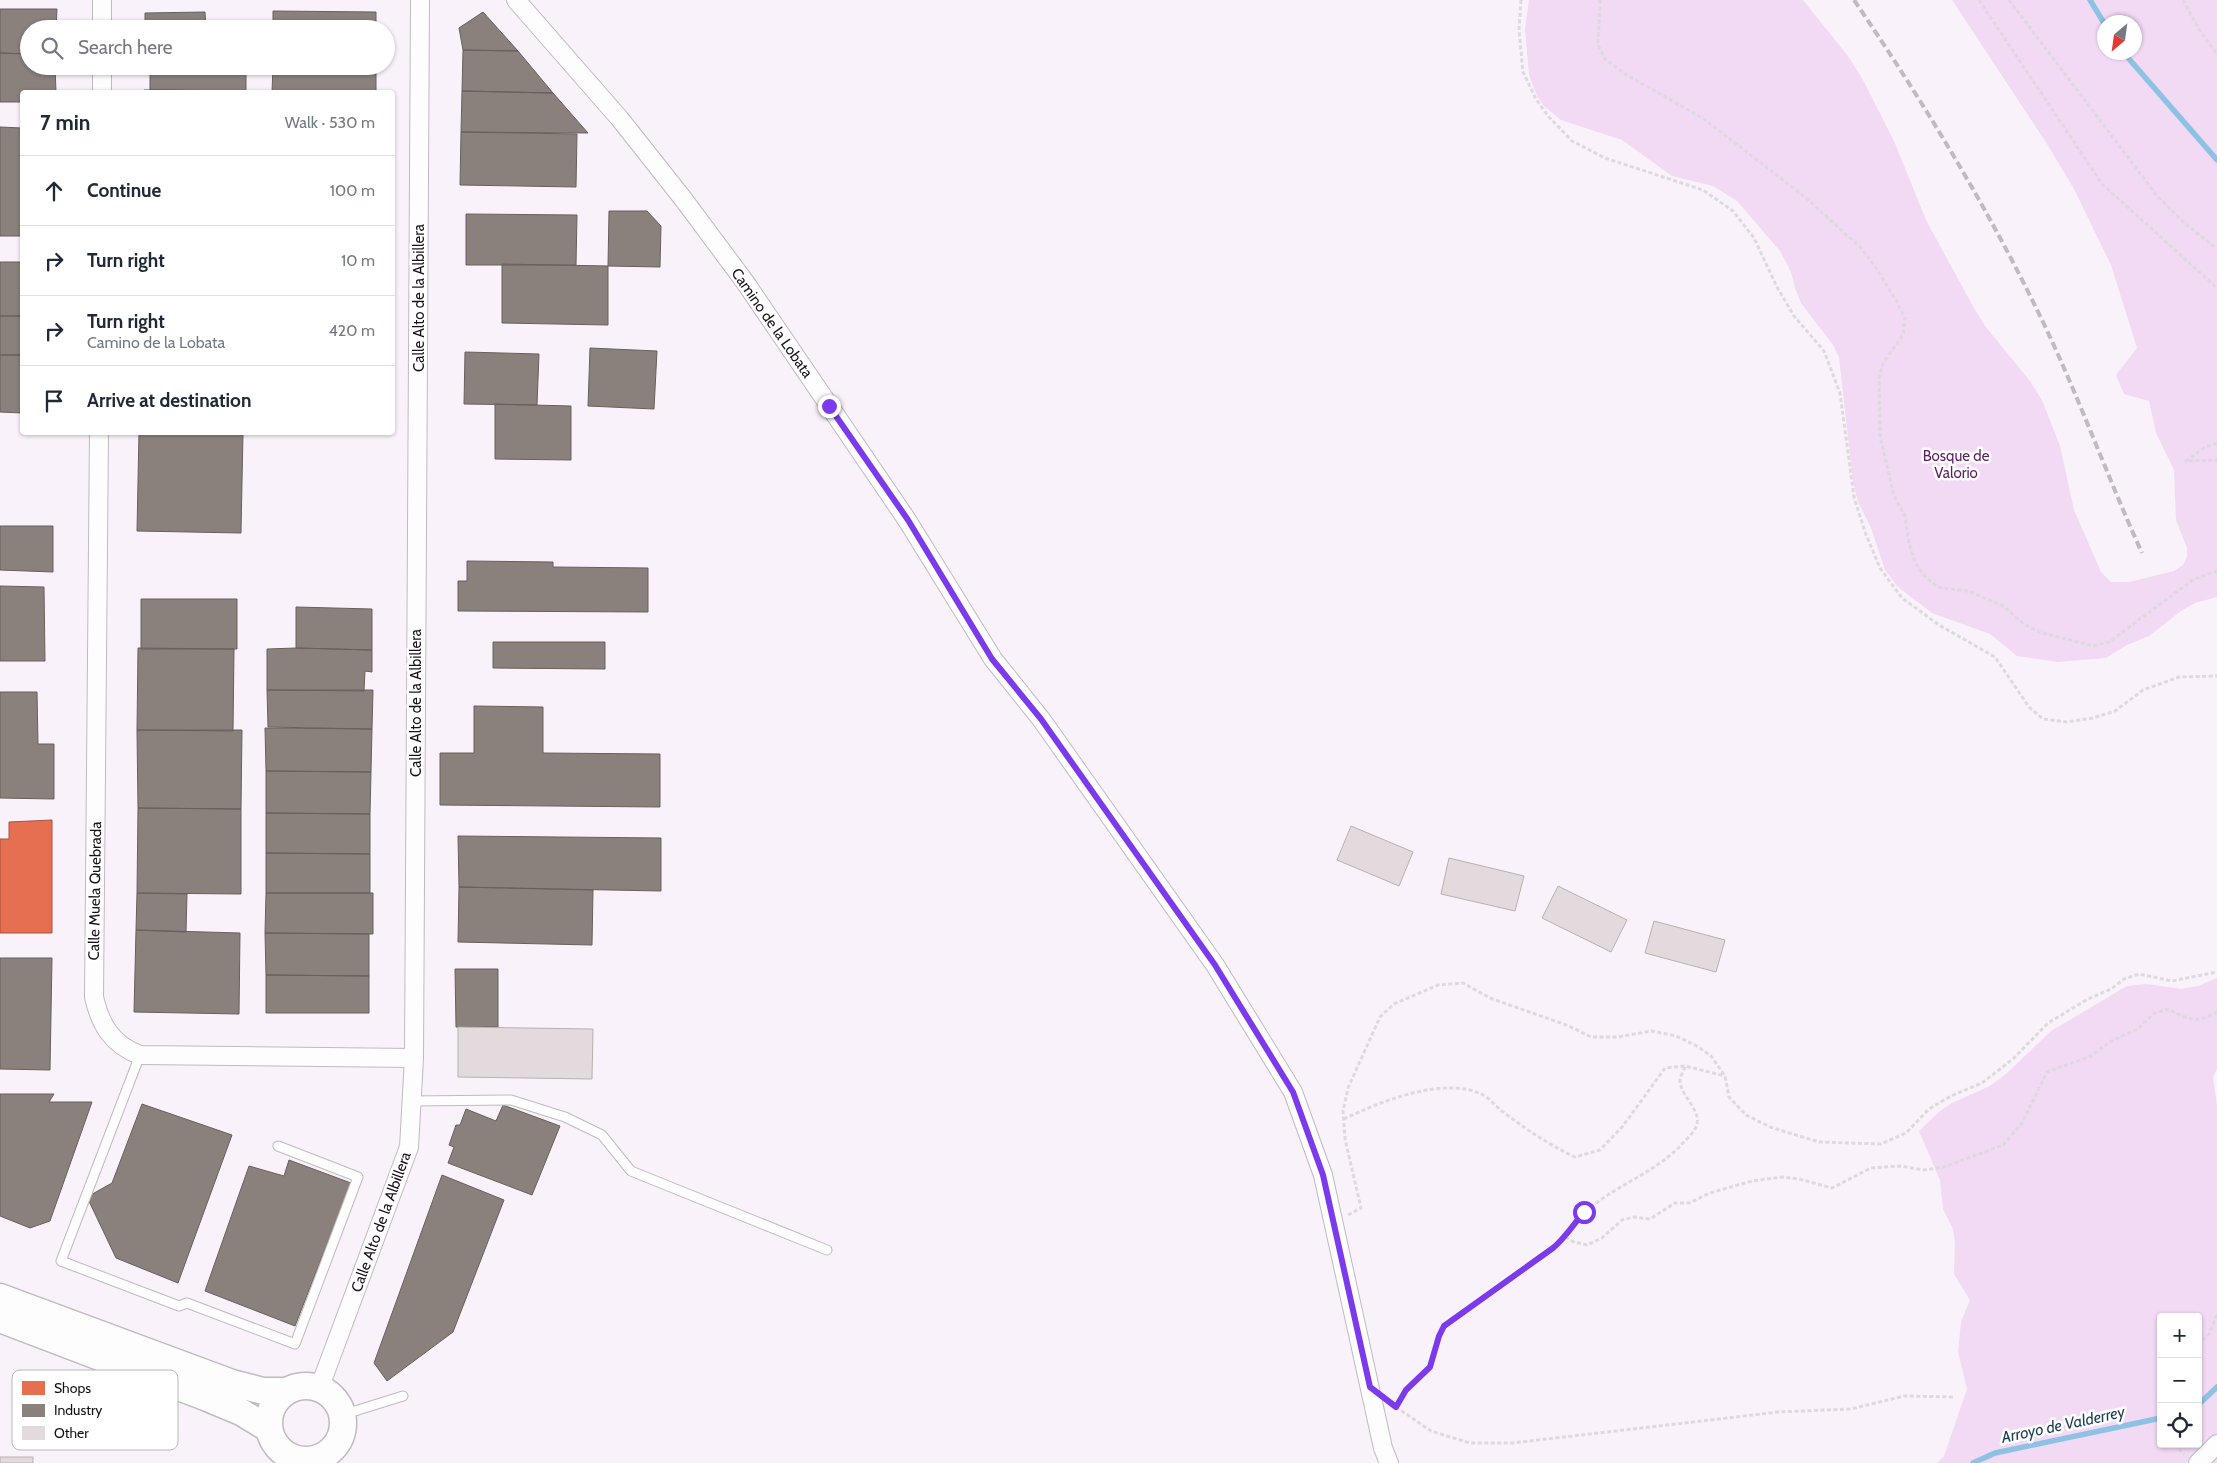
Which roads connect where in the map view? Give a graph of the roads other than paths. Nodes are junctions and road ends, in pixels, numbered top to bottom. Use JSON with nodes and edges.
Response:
{"nodes":[{"id":1,"x":102,"y":0,"type":"edge"},
{"id":2,"x":434,"y":0,"type":"edge"},
{"id":3,"x":516,"y":0,"type":"edge"},
{"id":4,"x":420,"y":8,"type":"edge"},
{"id":5,"x":102,"y":20,"type":"edge"},
{"id":6,"x":102,"y":75,"type":"edge"},
{"id":7,"x":102,"y":90,"type":"edge"},
{"id":8,"x":99,"y":435,"type":"edge"},
{"id":9,"x":140,"y":1055,"type":"junction"},
{"id":10,"x":414,"y":1058,"type":"junction"},
{"id":11,"x":412,"y":1101,"type":"junction"},
{"id":12,"x":278,"y":1146,"type":"dead end"},
{"id":13,"x":827,"y":1250,"type":"dead end"},
{"id":14,"x":0,"y":1297,"type":"edge"},
{"id":15,"x":0,"y":1319,"type":"edge"},
{"id":16,"x":134,"y":1370,"type":"edge"},
{"id":17,"x":178,"y":1387,"type":"edge"},
{"id":18,"x":319,"y":1389,"type":"junction"},
{"id":19,"x":287,"y":1391,"type":"junction"},
{"id":20,"x":403,"y":1396,"type":"dead end"},
{"id":21,"x":342,"y":1415,"type":"junction"},
{"id":22,"x":269,"y":1429,"type":"junction"},
{"id":23,"x":2217,"y":1444,"type":"edge"},
{"id":24,"x":290,"y":1460,"type":"edge"},
{"id":25,"x":1389,"y":1463,"type":"edge"},
{"id":26,"x":2198,"y":1463,"type":"edge"}],
"edges":[{"from":1,"to":5,"type":"street"},
{"from":2,"to":4,"type":"street"},
{"from":3,"to":25,"type":"street","name":"Camino de la Lobata"},
{"from":4,"to":10,"type":"street","name":"Calle Alto de la Albillera"},
{"from":6,"to":7,"type":"street"},
{"from":8,"to":9,"type":"street","name":"Calle Muela Quebrada"},
{"from":9,"to":10,"type":"street","name":"Calle Muela Quebrada"},
{"from":9,"to":12,"type":"lane"},
{"from":10,"to":11,"type":"street","name":"Calle Alto de la Albillera"},
{"from":11,"to":13,"type":"lane"},
{"from":11,"to":18,"type":"street","name":"Calle Alto de la Albillera"},
{"from":14,"to":19,"type":"street"},
{"from":15,"to":16,"type":"street"},
{"from":17,"to":22,"type":"street"},
{"from":18,"to":19,"type":"street"},
{"from":18,"to":21,"type":"street"},
{"from":19,"to":22,"type":"street"},
{"from":20,"to":21,"type":"lane"},
{"from":21,"to":24,"type":"street"},
{"from":22,"to":24,"type":"street"},
{"from":23,"to":26,"type":"street"}]}
